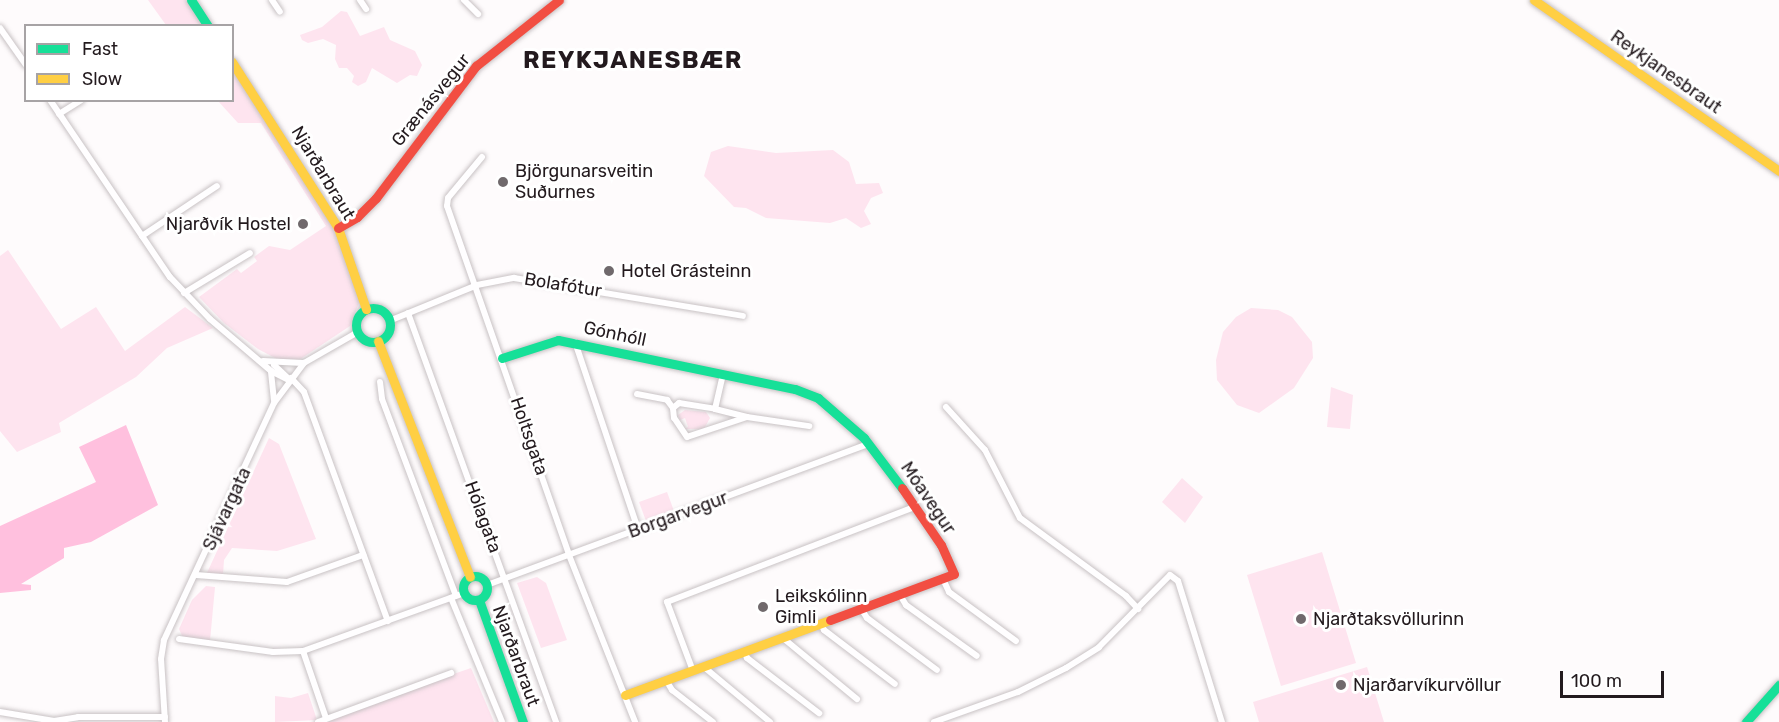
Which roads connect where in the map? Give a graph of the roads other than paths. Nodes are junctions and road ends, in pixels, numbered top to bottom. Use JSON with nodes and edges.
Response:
{"nodes":[{"id":1,"x":191,"y":0,"type":"edge"},
{"id":2,"x":272,"y":0,"type":"edge"},
{"id":3,"x":360,"y":0,"type":"edge"},
{"id":4,"x":464,"y":0,"type":"edge"},
{"id":5,"x":559,"y":0,"type":"edge"},
{"id":6,"x":1534,"y":0,"type":"edge"},
{"id":7,"x":366,"y":9,"type":"dead end"},
{"id":8,"x":280,"y":12,"type":"dead end"},
{"id":9,"x":478,"y":14,"type":"dead end"},
{"id":10,"x":207,"y":24,"type":"edge"},
{"id":11,"x":0,"y":28,"type":"edge"},
{"id":12,"x":24,"y":62,"type":"edge"},
{"id":13,"x":234,"y":65,"type":"edge"},
{"id":14,"x":51,"y":102,"type":"edge"},
{"id":15,"x":78,"y":102,"type":"edge"},
{"id":16,"x":59,"y":114,"type":"junction"},
{"id":17,"x":482,"y":157,"type":"dead end"},
{"id":18,"x":1779,"y":171,"type":"edge"},
{"id":19,"x":217,"y":186,"type":"dead end"},
{"id":20,"x":338,"y":228,"type":"junction"},
{"id":21,"x":142,"y":236,"type":"junction"},
{"id":22,"x":250,"y":253,"type":"dead end"},
{"id":23,"x":477,"y":285,"type":"junction"},
{"id":24,"x":184,"y":293,"type":"junction"},
{"id":25,"x":366,"y":309,"type":"junction"},
{"id":26,"x":408,"y":313,"type":"junction"},
{"id":27,"x":743,"y":316,"type":"dead end"},
{"id":28,"x":389,"y":321,"type":"junction"},
{"id":29,"x":358,"y":332,"type":"junction"},
{"id":30,"x":378,"y":341,"type":"junction"},
{"id":31,"x":574,"y":342,"type":"junction"},
{"id":32,"x":502,"y":358,"type":"junction"},
{"id":33,"x":304,"y":363,"type":"junction"},
{"id":34,"x":272,"y":368,"type":"junction"},
{"id":35,"x":723,"y":375,"type":"junction"},
{"id":36,"x":290,"y":379,"type":"junction"},
{"id":37,"x":380,"y":382,"type":"dead end"},
{"id":38,"x":637,"y":393,"type":"dead end"},
{"id":39,"x":274,"y":403,"type":"junction"},
{"id":40,"x":946,"y":407,"type":"dead end"},
{"id":41,"x":673,"y":408,"type":"junction"},
{"id":42,"x":715,"y":409,"type":"junction"},
{"id":43,"x":747,"y":417,"type":"junction"},
{"id":44,"x":808,"y":426,"type":"dead end"},
{"id":45,"x":868,"y":444,"type":"junction"},
{"id":46,"x":915,"y":507,"type":"junction"},
{"id":47,"x":638,"y":530,"type":"junction"},
{"id":48,"x":363,"y":555,"type":"junction"},
{"id":49,"x":569,"y":555,"type":"junction"},
{"id":50,"x":196,"y":575,"type":"junction"},
{"id":51,"x":470,"y":577,"type":"junction"},
{"id":52,"x":505,"y":578,"type":"junction"},
{"id":53,"x":943,"y":579,"type":"junction"},
{"id":54,"x":487,"y":585,"type":"junction"},
{"id":55,"x":457,"y":595,"type":"junction"},
{"id":56,"x":900,"y":595,"type":"junction"},
{"id":57,"x":479,"y":600,"type":"junction"},
{"id":58,"x":862,"y":609,"type":"junction"},
{"id":59,"x":1138,"y":609,"type":"junction"},
{"id":60,"x":388,"y":621,"type":"junction"},
{"id":61,"x":821,"y":624,"type":"junction"},
{"id":62,"x":783,"y":638,"type":"junction"},
{"id":63,"x":179,"y":639,"type":"dead end"},
{"id":64,"x":1016,"y":641,"type":"dead end"},
{"id":65,"x":303,"y":651,"type":"junction"},
{"id":66,"x":744,"y":652,"type":"junction"},
{"id":67,"x":977,"y":656,"type":"dead end"},
{"id":68,"x":704,"y":666,"type":"junction"},
{"id":69,"x":937,"y":670,"type":"dead end"},
{"id":70,"x":693,"y":671,"type":"junction"},
{"id":71,"x":451,"y":673,"type":"dead end"},
{"id":72,"x":666,"y":680,"type":"junction"},
{"id":73,"x":895,"y":684,"type":"dead end"},
{"id":74,"x":1779,"y":685,"type":"edge"},
{"id":75,"x":625,"y":695,"type":"junction"},
{"id":76,"x":857,"y":699,"type":"dead end"},
{"id":77,"x":0,"y":712,"type":"edge"},
{"id":78,"x":819,"y":713,"type":"dead end"},
{"id":79,"x":326,"y":718,"type":"junction"},
{"id":80,"x":165,"y":719,"type":"edge"},
{"id":81,"x":318,"y":722,"type":"edge"},
{"id":82,"x":502,"y":722,"type":"edge"},
{"id":83,"x":523,"y":722,"type":"edge"},
{"id":84,"x":556,"y":722,"type":"edge"},
{"id":85,"x":635,"y":722,"type":"edge"},
{"id":86,"x":713,"y":722,"type":"edge"},
{"id":87,"x":770,"y":722,"type":"edge"},
{"id":88,"x":934,"y":722,"type":"edge"},
{"id":89,"x":1222,"y":722,"type":"edge"},
{"id":90,"x":1746,"y":722,"type":"edge"}],
"edges":[{"from":1,"to":10,"type":"main road"},
{"from":2,"to":8,"type":"street"},
{"from":3,"to":7,"type":"street"},
{"from":4,"to":9,"type":"street"},
{"from":5,"to":20,"type":"main road","name":"Grænásvegur"},
{"from":6,"to":18,"type":"main road","name":"Reykjanesbraut"},
{"from":11,"to":12,"type":"street"},
{"from":13,"to":20,"type":"main road","name":"Njarðarbraut"},
{"from":14,"to":16,"type":"street"},
{"from":15,"to":16,"type":"street"},
{"from":16,"to":21,"type":"street"},
{"from":17,"to":23,"type":"street","name":"Holtsgata"},
{"from":19,"to":21,"type":"street"},
{"from":20,"to":25,"type":"main road","name":"Njarðarbraut"},
{"from":21,"to":24,"type":"street"},
{"from":22,"to":24,"type":"street"},
{"from":23,"to":26,"type":"street","name":"Bolafótur"},
{"from":23,"to":27,"type":"street","name":"Bolafótur"},
{"from":23,"to":32,"type":"street","name":"Holtsgata"},
{"from":24,"to":34,"type":"street"},
{"from":25,"to":28,"type":"main road"},
{"from":25,"to":29,"type":"main road"},
{"from":26,"to":28,"type":"street","name":"Bolafótur"},
{"from":26,"to":52,"type":"street","name":"Hólagata"},
{"from":28,"to":30,"type":"main road"},
{"from":29,"to":30,"type":"main road"},
{"from":29,"to":33,"type":"street","name":"Sjávargata"},
{"from":30,"to":51,"type":"main road"},
{"from":31,"to":32,"type":"main road","name":"Gónhóll"},
{"from":31,"to":35,"type":"main road","name":"Gónhóll"},
{"from":31,"to":47,"type":"street"},
{"from":32,"to":49,"type":"street","name":"Holtsgata"},
{"from":33,"to":34,"type":"street"},
{"from":33,"to":36,"type":"street","name":"Sjávargata"},
{"from":34,"to":36,"type":"street"},
{"from":34,"to":39,"type":"street"},
{"from":35,"to":42,"type":"street"},
{"from":35,"to":45,"type":"main road","name":"Gónhóll"},
{"from":36,"to":39,"type":"street","name":"Sjávargata"},
{"from":36,"to":48,"type":"street"},
{"from":37,"to":55,"type":"street"},
{"from":38,"to":41,"type":"street"},
{"from":39,"to":50,"type":"street","name":"Sjávargata"},
{"from":40,"to":59,"type":"street"},
{"from":41,"to":42,"type":"street"},
{"from":41,"to":43,"type":"street"},
{"from":42,"to":43,"type":"street"},
{"from":43,"to":44,"type":"street"},
{"from":45,"to":46,"type":"main road","name":"Móavegur"},
{"from":45,"to":47,"type":"street","name":"Borgarvegur"},
{"from":46,"to":53,"type":"main road","name":"Móavegur"},
{"from":46,"to":70,"type":"street"},
{"from":47,"to":49,"type":"street","name":"Borgarvegur"},
{"from":48,"to":50,"type":"street"},
{"from":48,"to":60,"type":"street"},
{"from":49,"to":52,"type":"street","name":"Borgarvegur"},
{"from":49,"to":75,"type":"street","name":"Holtsgata"},
{"from":50,"to":80,"type":"street","name":"Sjávargata"},
{"from":51,"to":54,"type":"main road"},
{"from":51,"to":55,"type":"main road"},
{"from":52,"to":54,"type":"street","name":"Borgarvegur"},
{"from":52,"to":84,"type":"street","name":"Hólagata"},
{"from":53,"to":56,"type":"main road"},
{"from":53,"to":64,"type":"street"},
{"from":54,"to":57,"type":"main road"},
{"from":55,"to":57,"type":"main road"},
{"from":55,"to":60,"type":"street"},
{"from":55,"to":82,"type":"street"},
{"from":56,"to":58,"type":"main road"},
{"from":56,"to":67,"type":"street"},
{"from":57,"to":83,"type":"main road","name":"Njarðarbraut"},
{"from":58,"to":61,"type":"main road"},
{"from":58,"to":69,"type":"street"},
{"from":59,"to":88,"type":"street"},
{"from":59,"to":89,"type":"street"},
{"from":60,"to":65,"type":"street"},
{"from":61,"to":62,"type":"main road"},
{"from":61,"to":73,"type":"street"},
{"from":62,"to":66,"type":"main road"},
{"from":62,"to":76,"type":"street"},
{"from":63,"to":65,"type":"street"},
{"from":65,"to":79,"type":"street"},
{"from":66,"to":68,"type":"main road"},
{"from":66,"to":78,"type":"street"},
{"from":68,"to":70,"type":"main road"},
{"from":68,"to":87,"type":"street"},
{"from":70,"to":72,"type":"main road"},
{"from":71,"to":79,"type":"street"},
{"from":72,"to":75,"type":"main road"},
{"from":72,"to":86,"type":"street"},
{"from":74,"to":90,"type":"main road"},
{"from":75,"to":85,"type":"street","name":"Holtsgata"},
{"from":77,"to":80,"type":"street"},
{"from":79,"to":81,"type":"street"}]}
